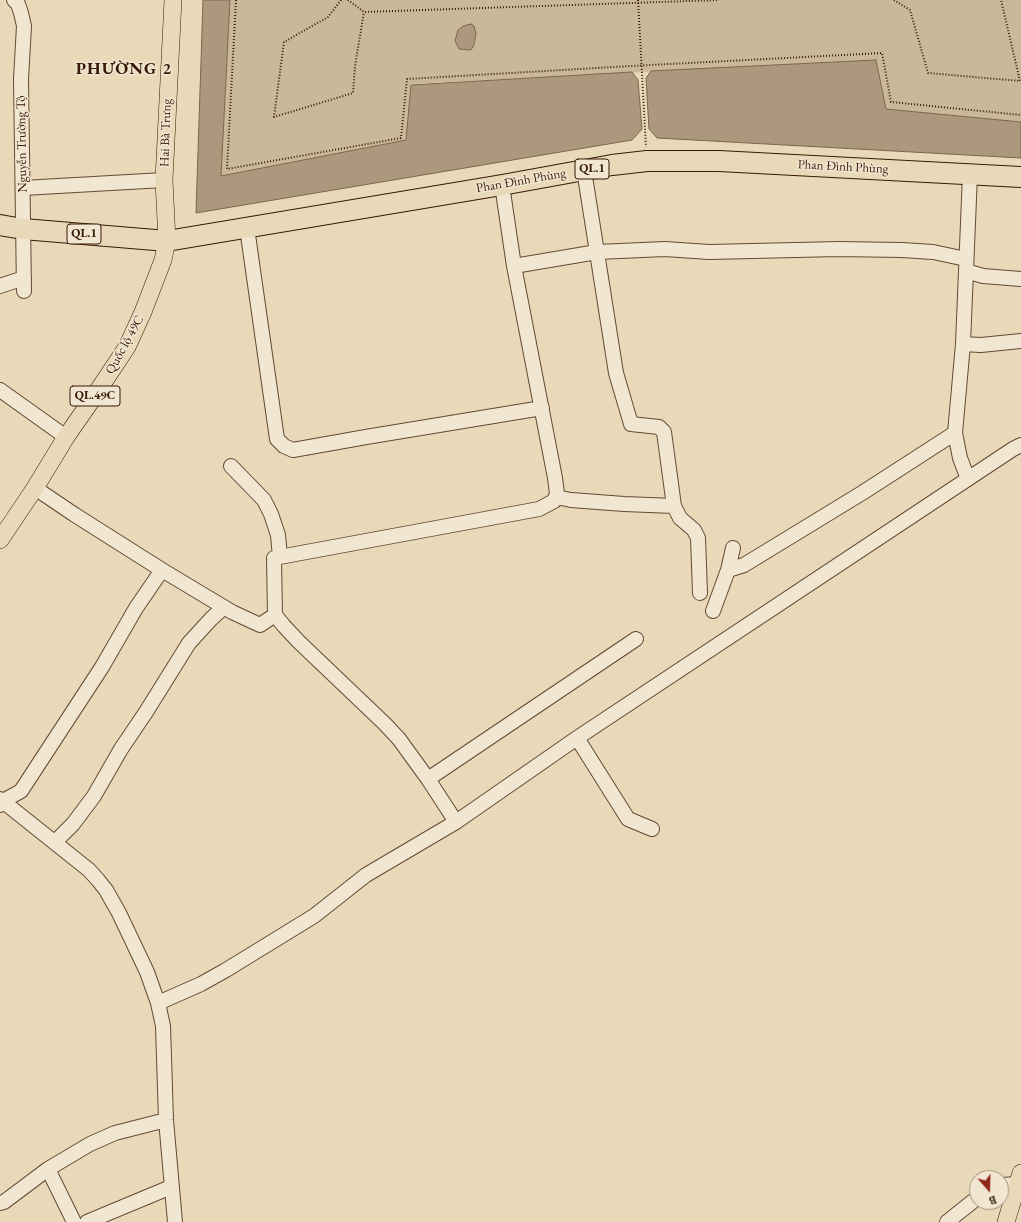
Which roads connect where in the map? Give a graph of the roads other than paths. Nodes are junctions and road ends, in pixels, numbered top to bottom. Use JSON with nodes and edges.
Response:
{"nodes":[{"id":1,"x":14,"y":0,"type":"edge"},
{"id":2,"x":173,"y":0,"type":"edge"},
{"id":3,"x":584,"y":170,"type":"junction"},
{"id":4,"x":970,"y":174,"type":"junction"},
{"id":5,"x":1021,"y":177,"type":"edge"},
{"id":6,"x":164,"y":180,"type":"junction"},
{"id":7,"x":502,"y":185,"type":"junction"},
{"id":8,"x":23,"y":188,"type":"junction"},
{"id":9,"x":0,"y":225,"type":"edge"},
{"id":10,"x":247,"y":228,"type":"junction"},
{"id":11,"x":23,"y":229,"type":"junction"},
{"id":12,"x":167,"y":241,"type":"junction"},
{"id":13,"x":597,"y":252,"type":"junction"},
{"id":14,"x":966,"y":265,"type":"junction"},
{"id":15,"x":514,"y":266,"type":"junction"},
{"id":16,"x":1021,"y":279,"type":"edge"},
{"id":17,"x":0,"y":286,"type":"edge"},
{"id":18,"x":1021,"y":341,"type":"edge"},
{"id":19,"x":963,"y":344,"type":"junction"},
{"id":20,"x":0,"y":390,"type":"edge"},
{"id":21,"x":542,"y":408,"type":"junction"},
{"id":22,"x":955,"y":433,"type":"junction"},
{"id":23,"x":66,"y":437,"type":"junction"},
{"id":24,"x":1021,"y":445,"type":"edge"},
{"id":25,"x":231,"y":466,"type":"dead end"},
{"id":26,"x":968,"y":479,"type":"junction"},
{"id":27,"x":35,"y":488,"type":"junction"},
{"id":28,"x":556,"y":497,"type":"junction"},
{"id":29,"x":674,"y":506,"type":"junction"},
{"id":30,"x":0,"y":540,"type":"edge"},
{"id":31,"x":733,"y":548,"type":"dead end"},
{"id":32,"x":280,"y":557,"type":"junction"},
{"id":33,"x":162,"y":570,"type":"junction"},
{"id":34,"x":728,"y":570,"type":"junction"},
{"id":35,"x":700,"y":593,"type":"dead end"},
{"id":36,"x":224,"y":607,"type":"junction"},
{"id":37,"x":713,"y":611,"type":"dead end"},
{"id":38,"x":275,"y":615,"type":"junction"},
{"id":39,"x":636,"y":639,"type":"dead end"},
{"id":40,"x":577,"y":738,"type":"junction"},
{"id":41,"x":428,"y":780,"type":"junction"},
{"id":42,"x":1,"y":802,"type":"edge"},
{"id":43,"x":456,"y":822,"type":"junction"},
{"id":44,"x":652,"y":829,"type":"dead end"},
{"id":45,"x":55,"y":842,"type":"junction"},
{"id":46,"x":158,"y":1003,"type":"junction"},
{"id":47,"x":166,"y":1120,"type":"junction"},
{"id":48,"x":48,"y":1170,"type":"junction"},
{"id":49,"x":1019,"y":1179,"type":"edge"},
{"id":50,"x":1009,"y":1182,"type":"edge"},
{"id":51,"x":171,"y":1187,"type":"junction"},
{"id":52,"x":0,"y":1204,"type":"edge"},
{"id":53,"x":969,"y":1204,"type":"edge"},
{"id":54,"x":74,"y":1222,"type":"edge"},
{"id":55,"x":87,"y":1222,"type":"edge"},
{"id":56,"x":175,"y":1222,"type":"edge"},
{"id":57,"x":947,"y":1222,"type":"edge"},
{"id":58,"x":1006,"y":1222,"type":"edge"}],
"edges":[{"from":1,"to":8,"type":"street","name":"Nguyễn Trường Tộ"},
{"from":2,"to":6,"type":"main road","name":"Hai Bà Trưng","number":"QL.49C"},
{"from":3,"to":4,"type":"highway","name":"Phan Đình Phùng","number":"QL.1"},
{"from":3,"to":7,"type":"highway","name":"Phan Đình Phùng","number":"QL.1"},
{"from":3,"to":13,"type":"street"},
{"from":4,"to":5,"type":"highway","name":"Phan Đình Phùng","number":"QL.1"},
{"from":4,"to":14,"type":"street"},
{"from":6,"to":8,"type":"street"},
{"from":6,"to":12,"type":"main road","name":"Hai Bà Trưng","number":"QL.49C"},
{"from":7,"to":10,"type":"highway","name":"Phan Đình Phùng","number":"QL.1"},
{"from":7,"to":15,"type":"street"},
{"from":8,"to":11,"type":"street","name":"Nguyễn Trường Tộ"},
{"from":9,"to":11,"type":"highway","number":"QL.1"},
{"from":10,"to":12,"type":"highway","name":"Phan Đình Phùng","number":"QL.1"},
{"from":10,"to":21,"type":"street"},
{"from":11,"to":12,"type":"highway","number":"QL.1"},
{"from":11,"to":17,"type":"street","name":"Nguyễn Trường Tộ"},
{"from":12,"to":23,"type":"main road","name":"Quốc lộ 49C","number":"QL.49C"},
{"from":13,"to":14,"type":"street"},
{"from":13,"to":15,"type":"street"},
{"from":13,"to":29,"type":"street"},
{"from":14,"to":16,"type":"street"},
{"from":14,"to":19,"type":"street"},
{"from":15,"to":21,"type":"street"},
{"from":18,"to":19,"type":"street"},
{"from":19,"to":22,"type":"street"},
{"from":20,"to":23,"type":"street"},
{"from":21,"to":28,"type":"street"},
{"from":22,"to":26,"type":"street"},
{"from":22,"to":34,"type":"street"},
{"from":23,"to":27,"type":"main road","name":"Quốc lộ 49C","number":"QL.49C"},
{"from":24,"to":26,"type":"street"},
{"from":25,"to":32,"type":"street"},
{"from":26,"to":40,"type":"street"},
{"from":27,"to":30,"type":"main road","name":"Quốc lộ 49C","number":"QL.49C"},
{"from":27,"to":33,"type":"street"},
{"from":28,"to":29,"type":"street"},
{"from":28,"to":32,"type":"street"},
{"from":29,"to":35,"type":"street"},
{"from":31,"to":34,"type":"street"},
{"from":32,"to":38,"type":"street"},
{"from":33,"to":36,"type":"street"},
{"from":33,"to":42,"type":"street"},
{"from":34,"to":37,"type":"street"},
{"from":36,"to":38,"type":"street"},
{"from":36,"to":45,"type":"street"},
{"from":38,"to":41,"type":"street"},
{"from":39,"to":41,"type":"street"},
{"from":40,"to":43,"type":"street"},
{"from":40,"to":44,"type":"street"},
{"from":41,"to":43,"type":"street"},
{"from":42,"to":45,"type":"street"},
{"from":43,"to":46,"type":"street"},
{"from":45,"to":46,"type":"street"},
{"from":46,"to":47,"type":"street"},
{"from":47,"to":48,"type":"street"},
{"from":47,"to":51,"type":"street"},
{"from":48,"to":52,"type":"street"},
{"from":48,"to":54,"type":"street"},
{"from":49,"to":50,"type":"street"},
{"from":49,"to":58,"type":"main road"},
{"from":51,"to":55,"type":"street"},
{"from":51,"to":56,"type":"street"},
{"from":53,"to":57,"type":"street"}]}
